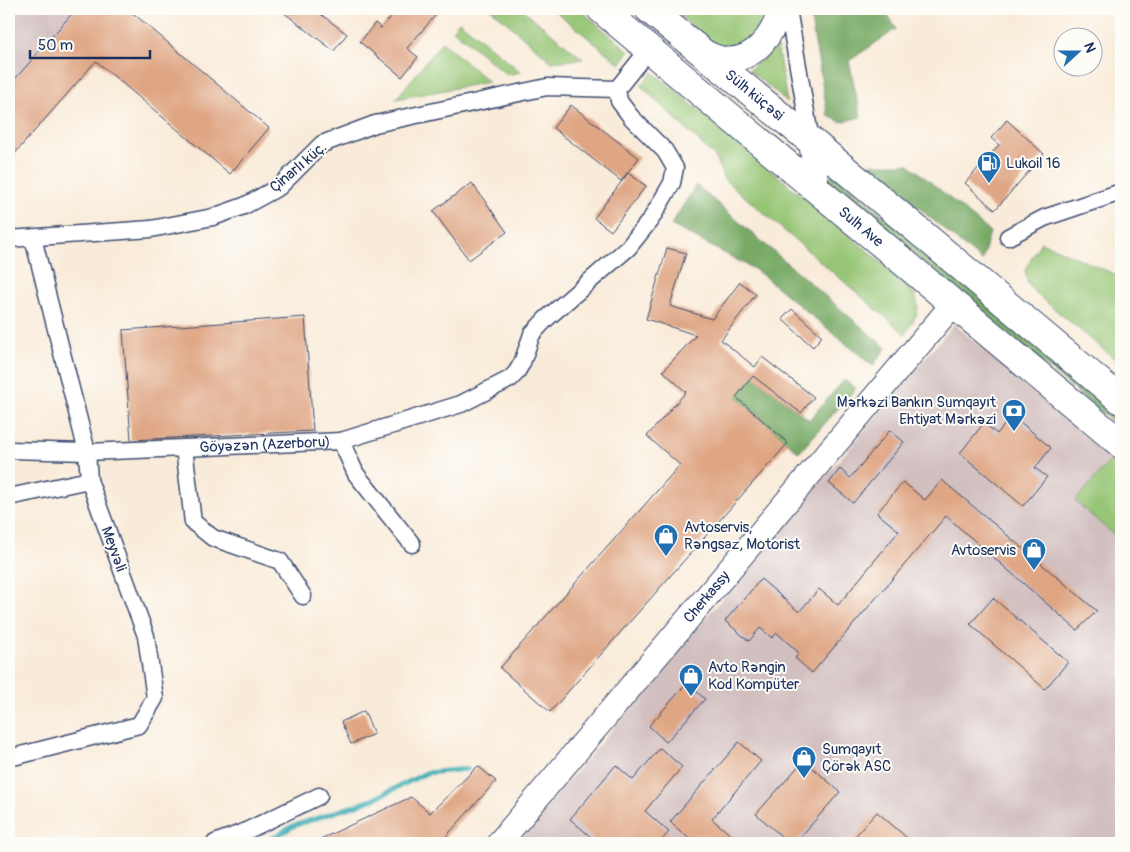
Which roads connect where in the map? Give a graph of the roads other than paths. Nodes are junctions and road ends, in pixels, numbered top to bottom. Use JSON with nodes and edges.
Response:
{"nodes":[{"id":1,"x":602,"y":9,"type":"edge"},
{"id":2,"x":649,"y":9,"type":"edge"},
{"id":3,"x":780,"y":9,"type":"edge"},
{"id":4,"x":788,"y":9,"type":"edge"},
{"id":5,"x":649,"y":49,"type":"junction"},
{"id":6,"x":699,"y":50,"type":"junction"},
{"id":7,"x":617,"y":89,"type":"junction"},
{"id":8,"x":811,"y":141,"type":"junction"},
{"id":9,"x":817,"y":188,"type":"junction"},
{"id":10,"x":1121,"y":192,"type":"edge"},
{"id":11,"x":33,"y":238,"type":"junction"},
{"id":12,"x":1008,"y":238,"type":"dead end"},
{"id":13,"x":9,"y":240,"type":"edge"},
{"id":14,"x":954,"y":303,"type":"junction"},
{"id":15,"x":1121,"y":400,"type":"edge"},
{"id":16,"x":341,"y":441,"type":"junction"},
{"id":17,"x":1121,"y":444,"type":"edge"},
{"id":18,"x":184,"y":448,"type":"junction"},
{"id":19,"x":9,"y":450,"type":"edge"},
{"id":20,"x":87,"y":452,"type":"junction"},
{"id":21,"x":89,"y":480,"type":"junction"},
{"id":22,"x":9,"y":497,"type":"edge"},
{"id":23,"x":412,"y":544,"type":"dead end"},
{"id":24,"x":303,"y":596,"type":"dead end"},
{"id":25,"x":9,"y":758,"type":"edge"},
{"id":26,"x":319,"y":796,"type":"dead end"},
{"id":27,"x":215,"y":843,"type":"edge"},
{"id":28,"x":499,"y":843,"type":"edge"}],
"edges":[{"from":1,"to":5,"type":"highway","name":"Sulh Ave"},
{"from":2,"to":6,"type":"highway"},
{"from":3,"to":6,"type":"street"},
{"from":4,"to":8,"type":"street"},
{"from":5,"to":7,"type":"street"},
{"from":5,"to":9,"type":"highway","name":"Sulh Ave"},
{"from":6,"to":8,"type":"highway","name":"Sülh küçəsi"},
{"from":7,"to":11,"type":"street","name":"Çinarlı küç."},
{"from":7,"to":16,"type":"street"},
{"from":8,"to":9,"type":"street"},
{"from":8,"to":15,"type":"highway"},
{"from":9,"to":14,"type":"highway","name":"Sulh Ave"},
{"from":10,"to":12,"type":"street"},
{"from":11,"to":13,"type":"street","name":"Çinarlı küç."},
{"from":11,"to":20,"type":"street","name":"Meyvəli"},
{"from":14,"to":17,"type":"highway","name":"Sulh Ave"},
{"from":14,"to":28,"type":"street","name":"Cherkassy"},
{"from":16,"to":18,"type":"street","name":"Göyəzən (Azerboru)"},
{"from":16,"to":23,"type":"street","name":"Göyəzən (Azerboru)"},
{"from":18,"to":20,"type":"street","name":"Göyəzən (Azerboru)"},
{"from":18,"to":24,"type":"street","name":"Göyəzən (Azerboru)"},
{"from":19,"to":20,"type":"street","name":"Göyəzən (Azerboru)"},
{"from":20,"to":21,"type":"street","name":"Meyvəli"},
{"from":21,"to":22,"type":"street"},
{"from":21,"to":25,"type":"street","name":"Meyvəli"},
{"from":26,"to":27,"type":"street"}]}
